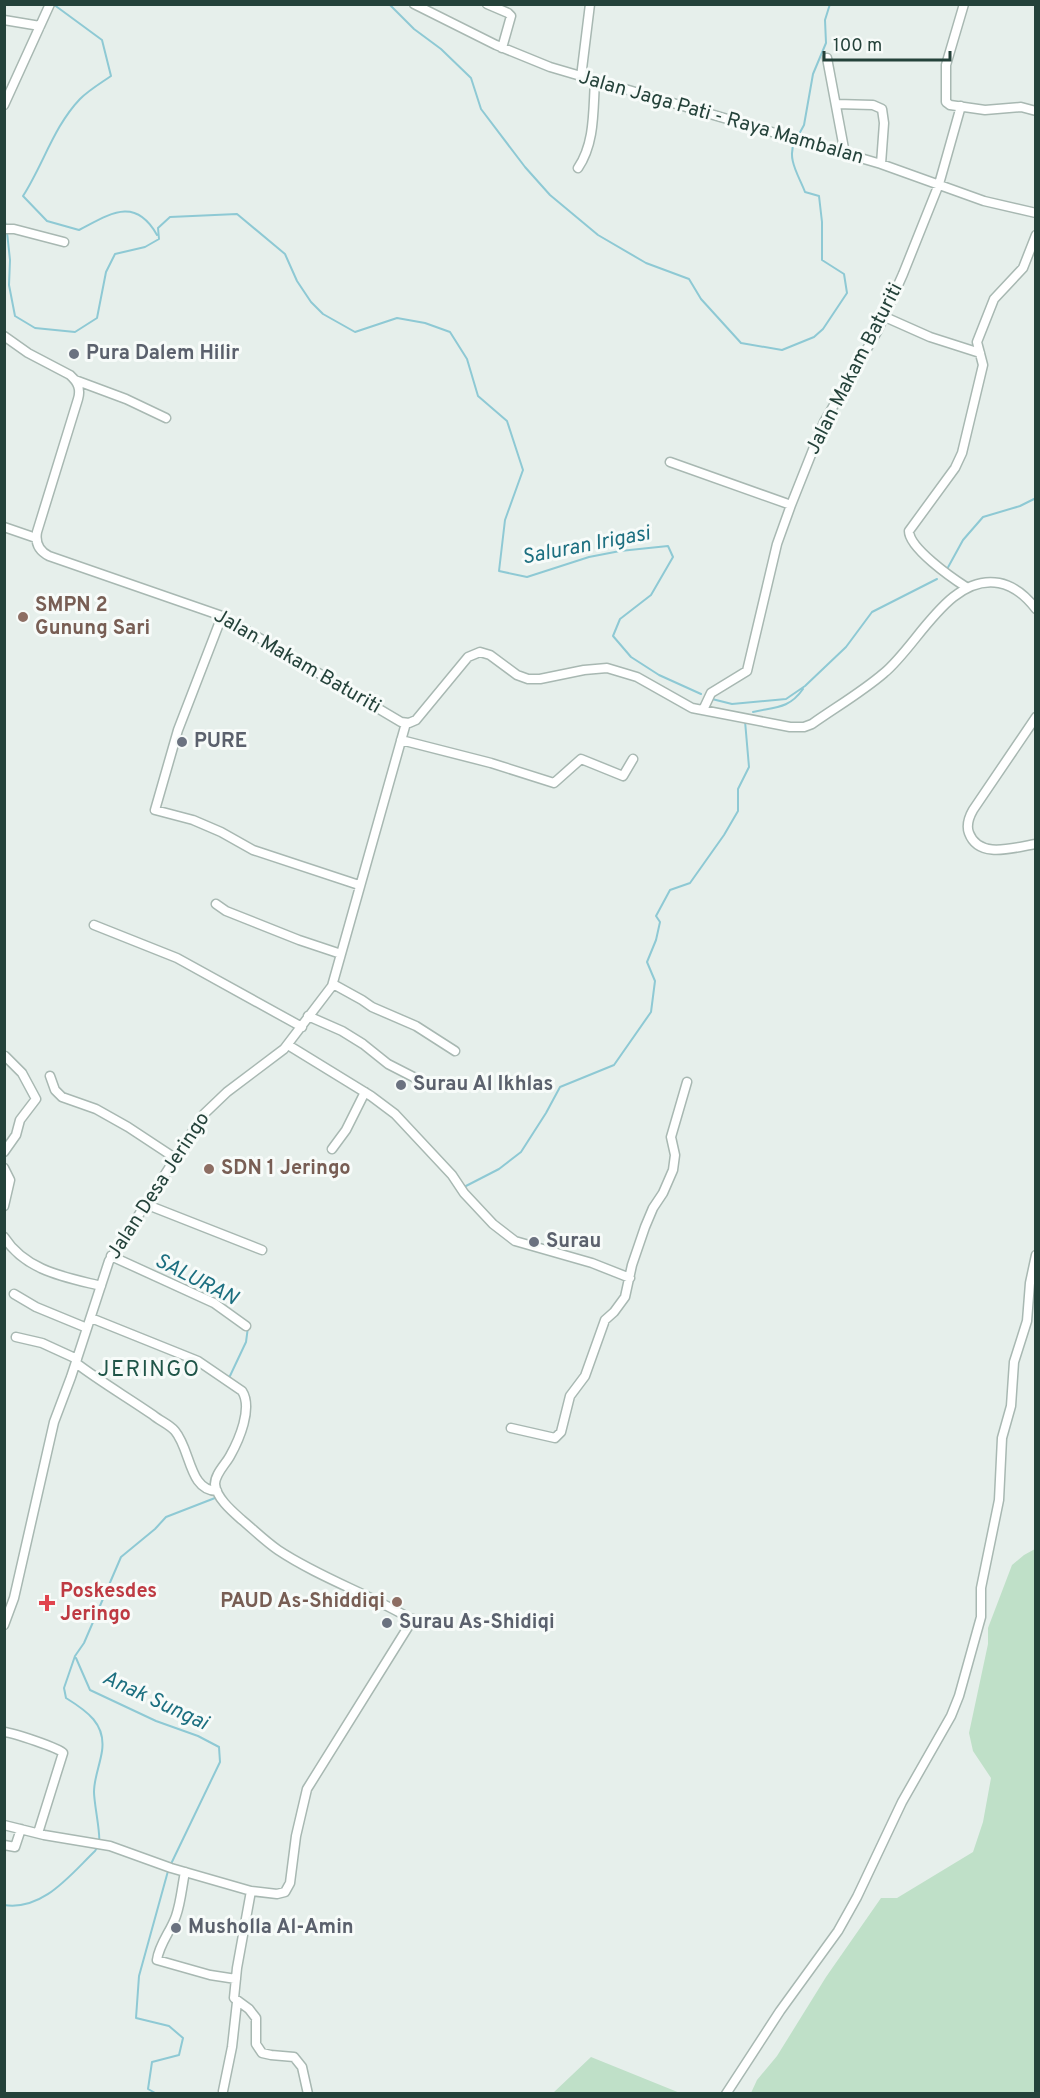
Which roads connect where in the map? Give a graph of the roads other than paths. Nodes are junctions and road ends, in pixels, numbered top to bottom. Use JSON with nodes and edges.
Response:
{"nodes":[{"id":1,"x":50,"y":4,"type":"edge"},
{"id":2,"x":414,"y":4,"type":"edge"},
{"id":3,"x":487,"y":4,"type":"edge"},
{"id":4,"x":590,"y":4,"type":"edge"},
{"id":5,"x":964,"y":4,"type":"edge"},
{"id":6,"x":4,"y":20,"type":"edge"},
{"id":7,"x":40,"y":26,"type":"junction"},
{"id":8,"x":502,"y":48,"type":"junction"},
{"id":9,"x":827,"y":58,"type":"dead end"},
{"id":10,"x":581,"y":77,"type":"junction"},
{"id":11,"x":595,"y":81,"type":"junction"},
{"id":12,"x":836,"y":104,"type":"junction"},
{"id":13,"x":4,"y":105,"type":"edge"},
{"id":14,"x":961,"y":106,"type":"junction"},
{"id":15,"x":1035,"y":111,"type":"edge"},
{"id":16,"x":845,"y":154,"type":"junction"},
{"id":17,"x":881,"y":164,"type":"junction"},
{"id":18,"x":578,"y":168,"type":"dead end"},
{"id":19,"x":939,"y":184,"type":"junction"},
{"id":20,"x":1035,"y":213,"type":"edge"},
{"id":21,"x":9,"y":229,"type":"edge"},
{"id":22,"x":1035,"y":235,"type":"edge"},
{"id":23,"x":64,"y":242,"type":"dead end"},
{"id":24,"x":885,"y":317,"type":"junction"},
{"id":25,"x":4,"y":336,"type":"edge"},
{"id":26,"x":981,"y":353,"type":"junction"},
{"id":27,"x":75,"y":380,"type":"junction"},
{"id":28,"x":166,"y":418,"type":"dead end"},
{"id":29,"x":670,"y":462,"type":"dead end"},
{"id":30,"x":791,"y":505,"type":"junction"},
{"id":31,"x":4,"y":527,"type":"edge"},
{"id":32,"x":36,"y":537,"type":"junction"},
{"id":33,"x":966,"y":587,"type":"junction"},
{"id":34,"x":1035,"y":609,"type":"edge"},
{"id":35,"x":222,"y":616,"type":"junction"},
{"id":36,"x":703,"y":710,"type":"junction"},
{"id":37,"x":1035,"y":717,"type":"edge"},
{"id":38,"x":406,"y":723,"type":"junction"},
{"id":39,"x":401,"y":740,"type":"junction"},
{"id":40,"x":633,"y":759,"type":"dead end"},
{"id":41,"x":1035,"y":844,"type":"edge"},
{"id":42,"x":359,"y":885,"type":"junction"},
{"id":43,"x":216,"y":904,"type":"dead end"},
{"id":44,"x":94,"y":925,"type":"dead end"},
{"id":45,"x":341,"y":954,"type":"junction"},
{"id":46,"x":333,"y":984,"type":"junction"},
{"id":47,"x":308,"y":1016,"type":"junction"},
{"id":48,"x":302,"y":1027,"type":"junction"},
{"id":49,"x":288,"y":1045,"type":"junction"},
{"id":50,"x":455,"y":1051,"type":"dead end"},
{"id":51,"x":5,"y":1056,"type":"edge"},
{"id":52,"x":50,"y":1076,"type":"dead end"},
{"id":53,"x":687,"y":1082,"type":"dead end"},
{"id":54,"x":429,"y":1085,"type":"dead end"},
{"id":55,"x":365,"y":1092,"type":"junction"},
{"id":56,"x":332,"y":1149,"type":"dead end"},
{"id":57,"x":4,"y":1152,"type":"edge"},
{"id":58,"x":175,"y":1158,"type":"junction"},
{"id":59,"x":4,"y":1168,"type":"edge"},
{"id":60,"x":145,"y":1204,"type":"junction"},
{"id":61,"x":4,"y":1206,"type":"edge"},
{"id":62,"x":4,"y":1237,"type":"edge"},
{"id":63,"x":262,"y":1250,"type":"dead end"},
{"id":64,"x":1035,"y":1255,"type":"edge"},
{"id":65,"x":111,"y":1256,"type":"junction"},
{"id":66,"x":630,"y":1278,"type":"junction"},
{"id":67,"x":101,"y":1286,"type":"junction"},
{"id":68,"x":14,"y":1294,"type":"dead end"},
{"id":69,"x":91,"y":1318,"type":"junction"},
{"id":70,"x":246,"y":1326,"type":"dead end"},
{"id":71,"x":87,"y":1329,"type":"junction"},
{"id":72,"x":16,"y":1337,"type":"dead end"},
{"id":73,"x":77,"y":1361,"type":"junction"},
{"id":74,"x":511,"y":1428,"type":"dead end"},
{"id":75,"x":217,"y":1491,"type":"junction"},
{"id":76,"x":404,"y":1615,"type":"dead end"},
{"id":77,"x":413,"y":1619,"type":"dead end"},
{"id":78,"x":4,"y":1625,"type":"edge"},
{"id":79,"x":4,"y":1732,"type":"edge"},
{"id":80,"x":4,"y":1825,"type":"edge"},
{"id":81,"x":21,"y":1829,"type":"junction"},
{"id":82,"x":38,"y":1833,"type":"junction"},
{"id":83,"x":4,"y":1845,"type":"edge"},
{"id":84,"x":185,"y":1872,"type":"junction"},
{"id":85,"x":251,"y":1892,"type":"junction"},
{"id":86,"x":236,"y":1978,"type":"junction"},
{"id":87,"x":237,"y":2002,"type":"junction"},
{"id":88,"x":223,"y":2091,"type":"dead end"},
{"id":89,"x":308,"y":2094,"type":"edge"},
{"id":90,"x":726,"y":2094,"type":"edge"}],
"edges":[{"from":1,"to":7,"type":"street"},
{"from":2,"to":8,"type":"street","name":"Jalan Jaga Pati - Raya Mambalan"},
{"from":3,"to":8,"type":"street"},
{"from":4,"to":10,"type":"street"},
{"from":5,"to":14,"type":"street"},
{"from":6,"to":7,"type":"street"},
{"from":7,"to":13,"type":"street"},
{"from":8,"to":10,"type":"street","name":"Jalan Jaga Pati - Raya Mambalan"},
{"from":9,"to":12,"type":"street"},
{"from":10,"to":11,"type":"street","name":"Jalan Jaga Pati - Raya Mambalan"},
{"from":11,"to":16,"type":"street","name":"Jalan Jaga Pati - Raya Mambalan"},
{"from":11,"to":18,"type":"street"},
{"from":12,"to":16,"type":"street"},
{"from":12,"to":17,"type":"street"},
{"from":14,"to":15,"type":"street"},
{"from":14,"to":19,"type":"street","name":"Jalan Makam Baturiti"},
{"from":16,"to":17,"type":"street","name":"Jalan Jaga Pati - Raya Mambalan"},
{"from":17,"to":19,"type":"street","name":"Jalan Jaga Pati - Raya Mambalan"},
{"from":19,"to":20,"type":"street","name":"Jalan Jaga Pati - Raya Mambalan"},
{"from":19,"to":24,"type":"street","name":"Jalan Makam Baturiti"},
{"from":21,"to":23,"type":"street"},
{"from":22,"to":26,"type":"street"},
{"from":24,"to":26,"type":"street"},
{"from":24,"to":30,"type":"street","name":"Jalan Makam Baturiti"},
{"from":25,"to":27,"type":"street"},
{"from":26,"to":33,"type":"street"},
{"from":27,"to":28,"type":"street"},
{"from":27,"to":32,"type":"street"},
{"from":29,"to":30,"type":"street"},
{"from":30,"to":36,"type":"street","name":"Jalan Makam Baturiti"},
{"from":31,"to":32,"type":"street"},
{"from":32,"to":35,"type":"street","name":"Jalan Makam Baturiti"},
{"from":33,"to":34,"type":"street"},
{"from":33,"to":36,"type":"street"},
{"from":35,"to":38,"type":"street","name":"Jalan Makam Baturiti"},
{"from":35,"to":42,"type":"street"},
{"from":36,"to":38,"type":"street"},
{"from":37,"to":41,"type":"street"},
{"from":38,"to":39,"type":"street","name":"Jalan Desa Jeringo"},
{"from":39,"to":40,"type":"street"},
{"from":39,"to":42,"type":"street","name":"Jalan Desa Jeringo"},
{"from":42,"to":45,"type":"street","name":"Jalan Desa Jeringo"},
{"from":43,"to":45,"type":"street"},
{"from":44,"to":48,"type":"street"},
{"from":45,"to":46,"type":"street","name":"Jalan Desa Jeringo"},
{"from":46,"to":47,"type":"street","name":"Jalan Desa Jeringo"},
{"from":46,"to":50,"type":"street"},
{"from":47,"to":48,"type":"street","name":"Jalan Desa Jeringo"},
{"from":47,"to":54,"type":"street"},
{"from":48,"to":49,"type":"street","name":"Jalan Desa Jeringo"},
{"from":49,"to":55,"type":"street"},
{"from":49,"to":58,"type":"street","name":"Jalan Desa Jeringo"},
{"from":51,"to":57,"type":"street"},
{"from":52,"to":58,"type":"street"},
{"from":53,"to":66,"type":"street"},
{"from":55,"to":56,"type":"street"},
{"from":55,"to":66,"type":"street"},
{"from":58,"to":60,"type":"street","name":"Jalan Desa Jeringo"},
{"from":59,"to":61,"type":"street"},
{"from":60,"to":63,"type":"street"},
{"from":60,"to":65,"type":"street","name":"Jalan Desa Jeringo"},
{"from":62,"to":67,"type":"street"},
{"from":64,"to":90,"type":"street"},
{"from":65,"to":67,"type":"street","name":"Jalan Desa Jeringo"},
{"from":65,"to":70,"type":"street"},
{"from":66,"to":74,"type":"street"},
{"from":67,"to":69,"type":"street","name":"Jalan Desa Jeringo"},
{"from":68,"to":71,"type":"street"},
{"from":69,"to":71,"type":"street","name":"Jalan Desa Jeringo"},
{"from":69,"to":75,"type":"street"},
{"from":71,"to":73,"type":"street","name":"Jalan Desa Jeringo"},
{"from":72,"to":73,"type":"street"},
{"from":73,"to":75,"type":"street"},
{"from":73,"to":78,"type":"street","name":"Jalan Desa Jeringo"},
{"from":75,"to":76,"type":"street"},
{"from":77,"to":85,"type":"street"},
{"from":79,"to":82,"type":"street"},
{"from":80,"to":81,"type":"street"},
{"from":81,"to":82,"type":"street"},
{"from":81,"to":83,"type":"street"},
{"from":82,"to":84,"type":"street"},
{"from":84,"to":85,"type":"street"},
{"from":84,"to":86,"type":"street"},
{"from":85,"to":86,"type":"street"},
{"from":86,"to":87,"type":"street"},
{"from":87,"to":88,"type":"street"},
{"from":87,"to":89,"type":"street"}]}
